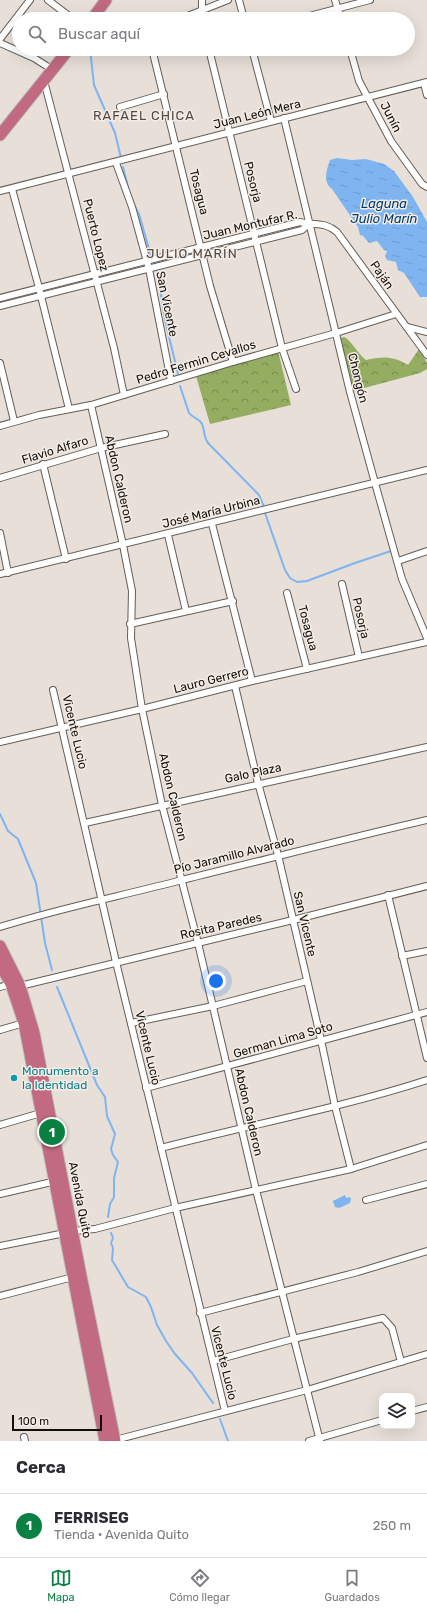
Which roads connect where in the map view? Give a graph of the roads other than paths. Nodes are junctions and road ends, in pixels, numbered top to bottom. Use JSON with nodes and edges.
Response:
{"nodes":[{"id":1,"x":30,"y":0,"type":"edge"},
{"id":2,"x":48,"y":0,"type":"edge"},
{"id":3,"x":106,"y":0,"type":"edge"},
{"id":4,"x":202,"y":0,"type":"edge"},
{"id":5,"x":228,"y":0,"type":"edge"},
{"id":6,"x":239,"y":0,"type":"edge"},
{"id":7,"x":335,"y":0,"type":"edge"},
{"id":8,"x":370,"y":0,"type":"edge"},
{"id":9,"x":338,"y":8,"type":"junction"},
{"id":10,"x":201,"y":11,"type":"joint"},
{"id":11,"x":21,"y":12,"type":"edge"},
{"id":12,"x":64,"y":12,"type":"edge"},
{"id":13,"x":97,"y":12,"type":"edge"},
{"id":14,"x":242,"y":12,"type":"edge"},
{"id":15,"x":323,"y":12,"type":"edge"},
{"id":16,"x":339,"y":12,"type":"edge"},
{"id":17,"x":12,"y":23,"type":"edge"},
{"id":18,"x":0,"y":39,"type":"edge"},
{"id":19,"x":0,"y":43,"type":"edge"},
{"id":20,"x":12,"y":47,"type":"edge"},
{"id":21,"x":30,"y":56,"type":"edge"},
{"id":22,"x":64,"y":56,"type":"edge"},
{"id":23,"x":154,"y":56,"type":"edge"},
{"id":24,"x":211,"y":56,"type":"edge"},
{"id":25,"x":254,"y":56,"type":"edge"},
{"id":26,"x":352,"y":56,"type":"edge"},
{"id":27,"x":53,"y":70,"type":"junction"},
{"id":28,"x":44,"y":81,"type":"junction"},
{"id":29,"x":426,"y":82,"type":"edge"},
{"id":30,"x":164,"y":94,"type":"junction"},
{"id":31,"x":427,"y":95,"type":"edge"},
{"id":32,"x":368,"y":97,"type":"junction"},
{"id":33,"x":120,"y":107,"type":"dead end"},
{"id":34,"x":284,"y":118,"type":"junction"},
{"id":35,"x":271,"y":121,"type":"junction"},
{"id":36,"x":230,"y":132,"type":"junction"},
{"id":37,"x":0,"y":135,"type":"edge"},
{"id":38,"x":176,"y":147,"type":"junction"},
{"id":39,"x":116,"y":163,"type":"junction"},
{"id":40,"x":69,"y":174,"type":"junction"},
{"id":41,"x":427,"y":187,"type":"edge"},
{"id":42,"x":12,"y":188,"type":"junction"},
{"id":43,"x":0,"y":191,"type":"edge"},
{"id":44,"x":310,"y":224,"type":"junction"},
{"id":45,"x":254,"y":234,"type":"junction"},
{"id":46,"x":256,"y":242,"type":"junction"},
{"id":47,"x":201,"y":247,"type":"junction"},
{"id":48,"x":203,"y":256,"type":"junction"},
{"id":49,"x":146,"y":261,"type":"junction"},
{"id":50,"x":149,"y":269,"type":"junction"},
{"id":51,"x":94,"y":275,"type":"junction"},
{"id":52,"x":97,"y":283,"type":"junction"},
{"id":53,"x":39,"y":288,"type":"junction"},
{"id":54,"x":41,"y":296,"type":"junction"},
{"id":55,"x":0,"y":298,"type":"edge"},
{"id":56,"x":0,"y":306,"type":"edge"},
{"id":57,"x":396,"y":314,"type":"junction"},
{"id":58,"x":407,"y":327,"type":"junction"},
{"id":59,"x":427,"y":332,"type":"edge"},
{"id":60,"x":336,"y":333,"type":"junction"},
{"id":61,"x":282,"y":348,"type":"junction"},
{"id":62,"x":427,"y":355,"type":"edge"},
{"id":63,"x":233,"y":362,"type":"junction"},
{"id":64,"x":0,"y":363,"type":"edge"},
{"id":65,"x":171,"y":381,"type":"junction"},
{"id":66,"x":296,"y":389,"type":"dead end"},
{"id":67,"x":124,"y":395,"type":"junction"},
{"id":68,"x":91,"y":405,"type":"junction"},
{"id":69,"x":69,"y":409,"type":"junction"},
{"id":70,"x":14,"y":421,"type":"junction"},
{"id":71,"x":0,"y":426,"type":"edge"},
{"id":72,"x":165,"y":434,"type":"dead end"},
{"id":73,"x":101,"y":448,"type":"junction"},
{"id":74,"x":43,"y":464,"type":"junction"},
{"id":75,"x":427,"y":470,"type":"edge"},
{"id":76,"x":0,"y":478,"type":"edge"},
{"id":77,"x":375,"y":483,"type":"junction"},
{"id":78,"x":212,"y":524,"type":"junction"},
{"id":79,"x":0,"y":533,"type":"edge"},
{"id":80,"x":168,"y":535,"type":"junction"},
{"id":81,"x":123,"y":545,"type":"junction"},
{"id":82,"x":427,"y":551,"type":"edge"},
{"id":83,"x":66,"y":559,"type":"junction"},
{"id":84,"x":398,"y":561,"type":"junction"},
{"id":85,"x":8,"y":573,"type":"junction"},
{"id":86,"x":0,"y":574,"type":"edge"},
{"id":87,"x":342,"y":584,"type":"dead end"},
{"id":88,"x":287,"y":593,"type":"dead end"},
{"id":89,"x":233,"y":600,"type":"junction"},
{"id":90,"x":186,"y":611,"type":"junction"},
{"id":91,"x":130,"y":624,"type":"junction"},
{"id":92,"x":427,"y":638,"type":"edge"},
{"id":93,"x":427,"y":642,"type":"edge"},
{"id":94,"x":359,"y":657,"type":"junction"},
{"id":95,"x":307,"y":669,"type":"junction"},
{"id":96,"x":252,"y":681,"type":"junction"},
{"id":97,"x":235,"y":686,"type":"junction"},
{"id":98,"x":53,"y":690,"type":"dead end"},
{"id":99,"x":142,"y":709,"type":"junction"},
{"id":100,"x":63,"y":726,"type":"junction"},
{"id":101,"x":0,"y":742,"type":"edge"},
{"id":102,"x":427,"y":747,"type":"edge"},
{"id":103,"x":258,"y":784,"type":"junction"},
{"id":104,"x":162,"y":805,"type":"junction"},
{"id":105,"x":427,"y":820,"type":"edge"},
{"id":106,"x":85,"y":823,"type":"junction"},
{"id":107,"x":278,"y":855,"type":"junction"},
{"id":108,"x":181,"y":880,"type":"junction"},
{"id":109,"x":427,"y":886,"type":"edge"},
{"id":110,"x":388,"y":895,"type":"junction"},
{"id":111,"x":102,"y":898,"type":"junction"},
{"id":112,"x":293,"y":920,"type":"junction"},
{"id":113,"x":0,"y":927,"type":"edge"},
{"id":114,"x":198,"y":943,"type":"junction"},
{"id":115,"x":0,"y":946,"type":"edge"},
{"id":116,"x":427,"y":951,"type":"edge"},
{"id":117,"x":402,"y":956,"type":"junction"},
{"id":118,"x":116,"y":962,"type":"junction"},
{"id":119,"x":0,"y":964,"type":"edge"},
{"id":120,"x":308,"y":981,"type":"junction"},
{"id":121,"x":10,"y":985,"type":"edge"},
{"id":122,"x":213,"y":1006,"type":"junction"},
{"id":123,"x":427,"y":1012,"type":"edge"},
{"id":124,"x":417,"y":1015,"type":"junction"},
{"id":125,"x":24,"y":1023,"type":"junction"},
{"id":126,"x":131,"y":1023,"type":"junction"},
{"id":127,"x":0,"y":1030,"type":"edge"},
{"id":128,"x":321,"y":1040,"type":"junction"},
{"id":129,"x":427,"y":1058,"type":"edge"},
{"id":130,"x":227,"y":1067,"type":"junction"},
{"id":131,"x":427,"y":1080,"type":"edge"},
{"id":132,"x":146,"y":1088,"type":"junction"},
{"id":133,"x":335,"y":1106,"type":"junction"},
{"id":134,"x":41,"y":1113,"type":"junction"},
{"id":135,"x":0,"y":1125,"type":"edge"},
{"id":136,"x":241,"y":1127,"type":"junction"},
{"id":137,"x":427,"y":1145,"type":"edge"},
{"id":138,"x":160,"y":1148,"type":"junction"},
{"id":139,"x":351,"y":1169,"type":"junction"},
{"id":140,"x":56,"y":1181,"type":"junction"},
{"id":141,"x":427,"y":1184,"type":"edge"},
{"id":142,"x":256,"y":1190,"type":"junction"},
{"id":143,"x":0,"y":1194,"type":"edge"},
{"id":144,"x":366,"y":1200,"type":"dead end"},
{"id":145,"x":176,"y":1208,"type":"junction"},
{"id":146,"x":69,"y":1232,"type":"junction"},
{"id":147,"x":0,"y":1246,"type":"edge"},
{"id":148,"x":427,"y":1251,"type":"edge"},
{"id":149,"x":73,"y":1277,"type":"junction"},
{"id":150,"x":282,"y":1291,"type":"junction"},
{"id":151,"x":0,"y":1296,"type":"edge"},
{"id":152,"x":200,"y":1313,"type":"junction"},
{"id":153,"x":293,"y":1339,"type":"junction"},
{"id":154,"x":427,"y":1354,"type":"edge"},
{"id":155,"x":213,"y":1360,"type":"junction"},
{"id":156,"x":401,"y":1362,"type":"junction"},
{"id":157,"x":307,"y":1390,"type":"junction"},
{"id":158,"x":427,"y":1407,"type":"edge"},
{"id":159,"x":415,"y":1410,"type":"edge"},
{"id":160,"x":225,"y":1411,"type":"junction"},
{"id":161,"x":379,"y":1421,"type":"edge"},
{"id":162,"x":117,"y":1440,"type":"edge"},
{"id":163,"x":320,"y":1440,"type":"edge"},
{"id":164,"x":309,"y":1441,"type":"edge"}],
"edges":[{"from":1,"to":11,"type":"street"},
{"from":2,"to":12,"type":"street"},
{"from":3,"to":13,"type":"highway"},
{"from":4,"to":10,"type":"street"},
{"from":5,"to":10,"type":"street"},
{"from":6,"to":14,"type":"street"},
{"from":7,"to":9,"type":"street"},
{"from":8,"to":9,"type":"street"},
{"from":9,"to":15,"type":"street"},
{"from":9,"to":16,"type":"street"},
{"from":17,"to":18,"type":"street"},
{"from":19,"to":20,"type":"street"},
{"from":21,"to":27,"type":"street"},
{"from":22,"to":27,"type":"highway"},
{"from":23,"to":30,"type":"street","name":"Tosagua"},
{"from":24,"to":36,"type":"street","name":"Posorja"},
{"from":25,"to":35,"type":"street"},
{"from":26,"to":32,"type":"street","name":"Junín"},
{"from":27,"to":28,"type":"highway"},
{"from":28,"to":37,"type":"highway"},
{"from":28,"to":40,"type":"street","name":"Puerto Lopez"},
{"from":29,"to":31,"type":"street"},
{"from":29,"to":32,"type":"street","name":"Juan León Mera"},
{"from":30,"to":33,"type":"street"},
{"from":30,"to":38,"type":"street","name":"Tosagua"},
{"from":32,"to":34,"type":"street","name":"Juan León Mera"},
{"from":32,"to":41,"type":"street","name":"Junín"},
{"from":34,"to":35,"type":"street","name":"Juan León Mera"},
{"from":34,"to":44,"type":"street","name":"Chongón"},
{"from":35,"to":36,"type":"street","name":"Juan León Mera"},
{"from":36,"to":38,"type":"street","name":"Juan León Mera"},
{"from":36,"to":45,"type":"street","name":"Posorja"},
{"from":38,"to":39,"type":"street","name":"Juan León Mera"},
{"from":38,"to":47,"type":"street","name":"Tosagua"},
{"from":39,"to":40,"type":"street","name":"Juan León Mera"},
{"from":39,"to":49,"type":"street","name":"San Vicente"},
{"from":40,"to":42,"type":"street","name":"Juan León Mera"},
{"from":40,"to":51,"type":"street","name":"Puerto Lopez"},
{"from":42,"to":43,"type":"street","name":"Juan León Mera"},
{"from":42,"to":53,"type":"street"},
{"from":44,"to":45,"type":"street","name":"Juan Montufar R."},
{"from":44,"to":46,"type":"street","name":"Juan Montufar R."},
{"from":44,"to":57,"type":"street","name":"Paján"},
{"from":44,"to":60,"type":"street","name":"Chongón"},
{"from":45,"to":46,"type":"street","name":"Posorja"},
{"from":45,"to":47,"type":"street","name":"Juan Montufar R."},
{"from":46,"to":48,"type":"street","name":"Juan Montufar R."},
{"from":46,"to":61,"type":"street","name":"Posorja"},
{"from":47,"to":48,"type":"street","name":"Tosagua"},
{"from":47,"to":49,"type":"street","name":"Juan Montufar R."},
{"from":48,"to":50,"type":"street","name":"Juan Montufar R."},
{"from":48,"to":63,"type":"street","name":"Tosagua"},
{"from":49,"to":50,"type":"street","name":"San Vicente"},
{"from":49,"to":51,"type":"street","name":"Juan Montufar R."},
{"from":50,"to":52,"type":"street","name":"Juan Montufar R."},
{"from":50,"to":65,"type":"street","name":"San Vicente"},
{"from":51,"to":52,"type":"street","name":"Puerto Lopez"},
{"from":51,"to":53,"type":"street","name":"Juan Montufar R."},
{"from":52,"to":54,"type":"street","name":"Juan Montufar R."},
{"from":52,"to":67,"type":"street","name":"Puerto Lopez"},
{"from":53,"to":54,"type":"street"},
{"from":53,"to":55,"type":"street","name":"Juan Montufar R."},
{"from":54,"to":56,"type":"street","name":"Juan Montufar R."},
{"from":54,"to":69,"type":"street"},
{"from":57,"to":58,"type":"street","name":"Paján"},
{"from":57,"to":60,"type":"street","name":"Pedro Fermin Cevallos"},
{"from":58,"to":59,"type":"street"},
{"from":58,"to":62,"type":"street","name":"Paján"},
{"from":60,"to":61,"type":"street","name":"Pedro Fermin Cevallos"},
{"from":60,"to":77,"type":"street","name":"Chongón"},
{"from":61,"to":63,"type":"street","name":"Pedro Fermin Cevallos"},
{"from":61,"to":66,"type":"street","name":"Posorja"},
{"from":63,"to":65,"type":"street","name":"Pedro Fermin Cevallos"},
{"from":64,"to":70,"type":"street"},
{"from":65,"to":67,"type":"street","name":"Pedro Fermin Cevallos"},
{"from":67,"to":68,"type":"street","name":"Pedro Fermin Cevallos"},
{"from":68,"to":69,"type":"street","name":"Pedro Fermin Cevallos"},
{"from":68,"to":73,"type":"street","name":"Abdon Calderon"},
{"from":69,"to":70,"type":"street","name":"Pedro Fermin Cevallos"},
{"from":70,"to":71,"type":"street","name":"Pedro Fermin Cevallos"},
{"from":72,"to":73,"type":"street","name":"Flavio Alfaro"},
{"from":73,"to":74,"type":"street","name":"Flavio Alfaro"},
{"from":73,"to":81,"type":"street","name":"Abdon Calderon"},
{"from":74,"to":76,"type":"street","name":"Flavio Alfaro"},
{"from":74,"to":83,"type":"street"},
{"from":75,"to":77,"type":"street","name":"José María Urbina"},
{"from":77,"to":78,"type":"street","name":"José María Urbina"},
{"from":77,"to":84,"type":"street","name":"Chongón"},
{"from":78,"to":80,"type":"street","name":"José María Urbina"},
{"from":78,"to":89,"type":"street"},
{"from":79,"to":85,"type":"street"},
{"from":80,"to":81,"type":"street","name":"José María Urbina"},
{"from":80,"to":90,"type":"street"},
{"from":81,"to":83,"type":"street","name":"José María Urbina"},
{"from":81,"to":91,"type":"street","name":"Abdon Calderon"},
{"from":82,"to":84,"type":"street"},
{"from":83,"to":85,"type":"street","name":"José María Urbina"},
{"from":84,"to":92,"type":"street","name":"Chongón"},
{"from":85,"to":86,"type":"street","name":"José María Urbina"},
{"from":87,"to":94,"type":"street","name":"Posorja"},
{"from":88,"to":95,"type":"street","name":"Tosagua"},
{"from":89,"to":90,"type":"street"},
{"from":89,"to":96,"type":"street"},
{"from":90,"to":91,"type":"street"},
{"from":91,"to":99,"type":"street","name":"Abdon Calderon"},
{"from":93,"to":94,"type":"street","name":"Lauro Gerrero"},
{"from":94,"to":95,"type":"street","name":"Lauro Gerrero"},
{"from":95,"to":96,"type":"street","name":"Lauro Gerrero"},
{"from":96,"to":97,"type":"street","name":"Lauro Gerrero"},
{"from":97,"to":99,"type":"street","name":"Lauro Gerrero"},
{"from":97,"to":103,"type":"street","name":"San Vicente"},
{"from":98,"to":100,"type":"street","name":"Vicente Lucio"},
{"from":99,"to":100,"type":"street","name":"Lauro Gerrero"},
{"from":99,"to":104,"type":"street","name":"Abdon Calderon"},
{"from":100,"to":101,"type":"street","name":"Lauro Gerrero"},
{"from":100,"to":106,"type":"street","name":"Vicente Lucio"},
{"from":102,"to":103,"type":"street","name":"Galo Plaza"},
{"from":103,"to":104,"type":"street","name":"Galo Plaza"},
{"from":103,"to":107,"type":"street","name":"San Vicente"},
{"from":104,"to":106,"type":"street","name":"Galo Plaza"},
{"from":104,"to":108,"type":"street","name":"Abdon Calderon"},
{"from":105,"to":107,"type":"street","name":"Pío Jaramillo Alvarado"},
{"from":106,"to":111,"type":"street","name":"Vicente Lucio"},
{"from":107,"to":108,"type":"street","name":"Pío Jaramillo Alvarado"},
{"from":107,"to":112,"type":"street","name":"San Vicente"},
{"from":108,"to":111,"type":"street","name":"Pío Jaramillo Alvarado"},
{"from":108,"to":114,"type":"street","name":"Abdon Calderon"},
{"from":109,"to":110,"type":"street","name":"Rosita Paredes"},
{"from":110,"to":112,"type":"street","name":"Rosita Paredes"},
{"from":110,"to":117,"type":"street"},
{"from":111,"to":113,"type":"street","name":"Pío Jaramillo Alvarado"},
{"from":111,"to":118,"type":"street","name":"Vicente Lucio"},
{"from":112,"to":114,"type":"street","name":"Rosita Paredes"},
{"from":112,"to":120,"type":"street","name":"San Vicente"},
{"from":114,"to":118,"type":"street","name":"Rosita Paredes"},
{"from":114,"to":122,"type":"street","name":"Abdon Calderon"},
{"from":115,"to":121,"type":"highway","name":"Avenida Quito"},
{"from":116,"to":117,"type":"street"},
{"from":117,"to":124,"type":"street"},
{"from":118,"to":121,"type":"street","name":"Rosita Paredes"},
{"from":118,"to":126,"type":"street","name":"Vicente Lucio"},
{"from":119,"to":121,"type":"highway","name":"Avenida Quito"},
{"from":120,"to":122,"type":"street"},
{"from":120,"to":128,"type":"street","name":"San Vicente"},
{"from":121,"to":125,"type":"highway","name":"Avenida Quito"},
{"from":121,"to":146,"type":"highway","name":"Avenida Quito"},
{"from":122,"to":126,"type":"street"},
{"from":122,"to":130,"type":"street","name":"Abdon Calderon"},
{"from":123,"to":124,"type":"street","name":"German Lima Soto"},
{"from":124,"to":128,"type":"street","name":"German Lima Soto"},
{"from":124,"to":129,"type":"street"},
{"from":125,"to":127,"type":"street"},
{"from":125,"to":134,"type":"highway","name":"Avenida Quito"},
{"from":126,"to":132,"type":"street","name":"Vicente Lucio"},
{"from":128,"to":130,"type":"street","name":"German Lima Soto"},
{"from":128,"to":133,"type":"street","name":"San Vicente"},
{"from":130,"to":132,"type":"street","name":"German Lima Soto"},
{"from":130,"to":136,"type":"street","name":"Abdon Calderon"},
{"from":131,"to":133,"type":"street"},
{"from":132,"to":138,"type":"street","name":"Vicente Lucio"},
{"from":133,"to":136,"type":"street"},
{"from":133,"to":139,"type":"street","name":"San Vicente"},
{"from":134,"to":135,"type":"street"},
{"from":134,"to":140,"type":"highway","name":"Avenida Quito"},
{"from":136,"to":138,"type":"street"},
{"from":136,"to":142,"type":"street","name":"Abdon Calderon"},
{"from":137,"to":139,"type":"street"},
{"from":138,"to":145,"type":"street","name":"Vicente Lucio"},
{"from":139,"to":142,"type":"street"},
{"from":140,"to":143,"type":"street"},
{"from":140,"to":146,"type":"highway","name":"Avenida Quito"},
{"from":141,"to":144,"type":"street"},
{"from":142,"to":145,"type":"street"},
{"from":142,"to":150,"type":"street","name":"Abdon Calderon"},
{"from":145,"to":146,"type":"street"},
{"from":145,"to":152,"type":"street","name":"Vicente Lucio"},
{"from":146,"to":147,"type":"street"},
{"from":146,"to":149,"type":"highway","name":"Avenida Quito"},
{"from":146,"to":162,"type":"highway","name":"Avenida Quito"},
{"from":148,"to":150,"type":"street"},
{"from":149,"to":151,"type":"street"},
{"from":149,"to":162,"type":"highway","name":"Avenida Quito"},
{"from":150,"to":152,"type":"street"},
{"from":150,"to":153,"type":"street","name":"Abdon Calderon"},
{"from":152,"to":155,"type":"street","name":"Vicente Lucio"},
{"from":153,"to":155,"type":"street"},
{"from":153,"to":156,"type":"street"},
{"from":153,"to":157,"type":"street","name":"Abdon Calderon"},
{"from":154,"to":156,"type":"street"},
{"from":155,"to":160,"type":"street","name":"Vicente Lucio"},
{"from":156,"to":157,"type":"street"},
{"from":157,"to":160,"type":"street"},
{"from":157,"to":163,"type":"street","name":"Abdon Calderon"},
{"from":158,"to":159,"type":"street"},
{"from":160,"to":162,"type":"street"},
{"from":161,"to":163,"type":"street"},
{"from":163,"to":164,"type":"street"}]}
